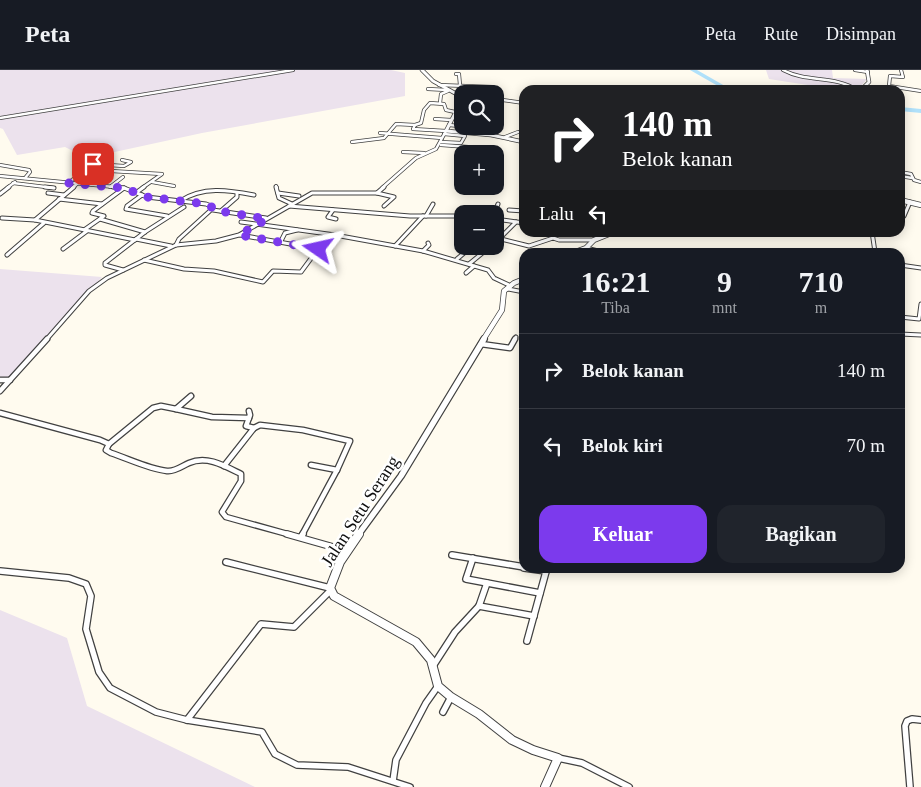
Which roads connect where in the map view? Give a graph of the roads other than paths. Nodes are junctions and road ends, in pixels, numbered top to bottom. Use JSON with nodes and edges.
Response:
{"nodes":[{"id":1,"x":293,"y":70,"type":"edge"},
{"id":2,"x":422,"y":70,"type":"edge"},
{"id":3,"x":783,"y":70,"type":"edge"},
{"id":4,"x":855,"y":70,"type":"edge"},
{"id":5,"x":901,"y":70,"type":"edge"},
{"id":6,"x":868,"y":71,"type":"edge"},
{"id":7,"x":456,"y":74,"type":"dead end"},
{"id":8,"x":439,"y":85,"type":"junction"},
{"id":9,"x":454,"y":85,"type":"edge"},
{"id":10,"x":460,"y":85,"type":"edge"},
{"id":11,"x":852,"y":85,"type":"edge"},
{"id":12,"x":866,"y":85,"type":"edge"},
{"id":13,"x":888,"y":85,"type":"edge"},
{"id":14,"x":905,"y":88,"type":"edge"},
{"id":15,"x":428,"y":89,"type":"dead end"},
{"id":16,"x":448,"y":90,"type":"junction"},
{"id":17,"x":921,"y":91,"type":"edge"},
{"id":18,"x":454,"y":93,"type":"edge"},
{"id":19,"x":504,"y":100,"type":"edge"},
{"id":20,"x":519,"y":102,"type":"edge"},
{"id":21,"x":440,"y":103,"type":"junction"},
{"id":22,"x":454,"y":112,"type":"edge"},
{"id":23,"x":454,"y":114,"type":"edge"},
{"id":24,"x":0,"y":118,"type":"edge"},
{"id":25,"x":435,"y":120,"type":"dead end"},
{"id":26,"x":451,"y":120,"type":"junction"},
{"id":27,"x":415,"y":125,"type":"junction"},
{"id":28,"x":449,"y":125,"type":"junction"},
{"id":29,"x":454,"y":126,"type":"edge"},
{"id":30,"x":518,"y":132,"type":"dead end"},
{"id":31,"x":380,"y":133,"type":"dead end"},
{"id":32,"x":388,"y":134,"type":"junction"},
{"id":33,"x":456,"y":135,"type":"edge"},
{"id":34,"x":486,"y":135,"type":"edge"},
{"id":35,"x":505,"y":137,"type":"junction"},
{"id":36,"x":442,"y":138,"type":"junction"},
{"id":37,"x":519,"y":141,"type":"edge"},
{"id":38,"x":352,"y":142,"type":"dead end"},
{"id":39,"x":470,"y":145,"type":"edge"},
{"id":40,"x":403,"y":152,"type":"dead end"},
{"id":41,"x":428,"y":154,"type":"junction"},
{"id":42,"x":100,"y":159,"type":"dead end"},
{"id":43,"x":122,"y":160,"type":"dead end"},
{"id":44,"x":93,"y":164,"type":"junction"},
{"id":45,"x":0,"y":165,"type":"edge"},
{"id":46,"x":7,"y":166,"type":"junction"},
{"id":47,"x":110,"y":166,"type":"junction"},
{"id":48,"x":0,"y":170,"type":"edge"},
{"id":49,"x":112,"y":171,"type":"dead end"},
{"id":50,"x":905,"y":173,"type":"edge"},
{"id":51,"x":101,"y":174,"type":"dead end"},
{"id":52,"x":0,"y":176,"type":"edge"},
{"id":53,"x":123,"y":177,"type":"dead end"},
{"id":54,"x":905,"y":177,"type":"edge"},
{"id":55,"x":24,"y":178,"type":"junction"},
{"id":56,"x":912,"y":178,"type":"junction"},
{"id":57,"x":152,"y":182,"type":"junction"},
{"id":58,"x":921,"y":182,"type":"edge"},
{"id":59,"x":13,"y":183,"type":"junction"},
{"id":60,"x":68,"y":183,"type":"junction"},
{"id":61,"x":77,"y":184,"type":"junction"},
{"id":62,"x":174,"y":186,"type":"dead end"},
{"id":63,"x":276,"y":186,"type":"dead end"},
{"id":64,"x":110,"y":187,"type":"junction"},
{"id":65,"x":54,"y":188,"type":"dead end"},
{"id":66,"x":124,"y":188,"type":"junction"},
{"id":67,"x":137,"y":192,"type":"junction"},
{"id":68,"x":237,"y":192,"type":"junction"},
{"id":69,"x":48,"y":193,"type":"dead end"},
{"id":70,"x":278,"y":193,"type":"junction"},
{"id":71,"x":377,"y":193,"type":"junction"},
{"id":72,"x":0,"y":194,"type":"edge"},
{"id":73,"x":142,"y":194,"type":"junction"},
{"id":74,"x":64,"y":195,"type":"junction"},
{"id":75,"x":254,"y":195,"type":"dead end"},
{"id":76,"x":299,"y":196,"type":"dead end"},
{"id":77,"x":59,"y":199,"type":"junction"},
{"id":78,"x":180,"y":200,"type":"junction"},
{"id":79,"x":905,"y":201,"type":"edge"},
{"id":80,"x":910,"y":202,"type":"junction"},
{"id":81,"x":102,"y":204,"type":"junction"},
{"id":82,"x":433,"y":204,"type":"dead end"},
{"id":83,"x":291,"y":205,"type":"junction"},
{"id":84,"x":921,"y":205,"type":"edge"},
{"id":85,"x":384,"y":206,"type":"dead end"},
{"id":86,"x":184,"y":207,"type":"dead end"},
{"id":87,"x":212,"y":209,"type":"junction"},
{"id":88,"x":332,"y":210,"type":"junction"},
{"id":89,"x":509,"y":210,"type":"dead end"},
{"id":90,"x":221,"y":211,"type":"junction"},
{"id":91,"x":519,"y":211,"type":"edge"},
{"id":92,"x":905,"y":214,"type":"edge"},
{"id":93,"x":168,"y":216,"type":"junction"},
{"id":94,"x":425,"y":216,"type":"junction"},
{"id":95,"x":454,"y":216,"type":"edge"},
{"id":96,"x":2,"y":218,"type":"dead end"},
{"id":97,"x":100,"y":219,"type":"junction"},
{"id":98,"x":267,"y":219,"type":"junction"},
{"id":99,"x":336,"y":219,"type":"dead end"},
{"id":100,"x":35,"y":220,"type":"junction"},
{"id":101,"x":504,"y":220,"type":"edge"},
{"id":102,"x":241,"y":222,"type":"dead end"},
{"id":103,"x":516,"y":222,"type":"junction"},
{"id":104,"x":519,"y":222,"type":"edge"},
{"id":105,"x":44,"y":223,"type":"junction"},
{"id":106,"x":255,"y":225,"type":"junction"},
{"id":107,"x":297,"y":230,"type":"junction"},
{"id":108,"x":85,"y":231,"type":"junction"},
{"id":109,"x":145,"y":232,"type":"junction"},
{"id":110,"x":239,"y":235,"type":"junction"},
{"id":111,"x":504,"y":236,"type":"edge"},
{"id":112,"x":602,"y":237,"type":"edge"},
{"id":113,"x":554,"y":238,"type":"joint"},
{"id":114,"x":135,"y":240,"type":"junction"},
{"id":115,"x":504,"y":240,"type":"edge"},
{"id":116,"x":594,"y":240,"type":"junction"},
{"id":117,"x":280,"y":243,"type":"junction"},
{"id":118,"x":428,"y":243,"type":"dead end"},
{"id":119,"x":174,"y":245,"type":"junction"},
{"id":120,"x":394,"y":246,"type":"junction"},
{"id":121,"x":586,"y":248,"type":"edge"},
{"id":122,"x":63,"y":249,"type":"dead end"},
{"id":123,"x":423,"y":251,"type":"junction"},
{"id":124,"x":7,"y":255,"type":"dead end"},
{"id":125,"x":461,"y":255,"type":"edge"},
{"id":126,"x":480,"y":255,"type":"edge"},
{"id":127,"x":456,"y":259,"type":"junction"},
{"id":128,"x":144,"y":260,"type":"junction"},
{"id":129,"x":469,"y":264,"type":"junction"},
{"id":130,"x":474,"y":266,"type":"junction"},
{"id":131,"x":905,"y":266,"type":"edge"},
{"id":132,"x":921,"y":268,"type":"edge"},
{"id":133,"x":123,"y":270,"type":"junction"},
{"id":134,"x":466,"y":273,"type":"dead end"},
{"id":135,"x":519,"y":282,"type":"edge"},
{"id":136,"x":509,"y":287,"type":"junction"},
{"id":137,"x":519,"y":290,"type":"edge"},
{"id":138,"x":921,"y":304,"type":"edge"},
{"id":139,"x":905,"y":317,"type":"edge"},
{"id":140,"x":905,"y":334,"type":"edge"},
{"id":141,"x":921,"y":335,"type":"edge"},
{"id":142,"x":516,"y":337,"type":"dead end"},
{"id":143,"x":480,"y":344,"type":"junction"},
{"id":144,"x":0,"y":380,"type":"edge"},
{"id":145,"x":10,"y":380,"type":"junction"},
{"id":146,"x":0,"y":391,"type":"edge"},
{"id":147,"x":191,"y":396,"type":"dead end"},
{"id":148,"x":176,"y":409,"type":"junction"},
{"id":149,"x":249,"y":411,"type":"dead end"},
{"id":150,"x":0,"y":413,"type":"edge"},
{"id":151,"x":249,"y":418,"type":"junction"},
{"id":152,"x":254,"y":428,"type":"junction"},
{"id":153,"x":108,"y":444,"type":"junction"},
{"id":154,"x":311,"y":465,"type":"dead end"},
{"id":155,"x":224,"y":466,"type":"junction"},
{"id":156,"x":337,"y":470,"type":"junction"},
{"id":157,"x":301,"y":537,"type":"junction"},
{"id":158,"x":347,"y":551,"type":"junction"},
{"id":159,"x":452,"y":555,"type":"dead end"},
{"id":160,"x":473,"y":558,"type":"junction"},
{"id":161,"x":226,"y":562,"type":"dead end"},
{"id":162,"x":519,"y":567,"type":"edge"},
{"id":163,"x":0,"y":571,"type":"edge"},
{"id":164,"x":546,"y":573,"type":"edge"},
{"id":165,"x":487,"y":583,"type":"junction"},
{"id":166,"x":330,"y":590,"type":"junction"},
{"id":167,"x":540,"y":593,"type":"junction"},
{"id":168,"x":479,"y":606,"type":"junction"},
{"id":169,"x":534,"y":616,"type":"junction"},
{"id":170,"x":527,"y":641,"type":"dead end"},
{"id":171,"x":433,"y":666,"type":"junction"},
{"id":172,"x":438,"y":686,"type":"junction"},
{"id":173,"x":451,"y":698,"type":"junction"},
{"id":174,"x":443,"y":712,"type":"dead end"},
{"id":175,"x":187,"y":720,"type":"junction"},
{"id":176,"x":921,"y":720,"type":"edge"},
{"id":177,"x":558,"y":758,"type":"junction"},
{"id":178,"x":393,"y":781,"type":"junction"},
{"id":179,"x":410,"y":787,"type":"edge"},
{"id":180,"x":545,"y":787,"type":"edge"},
{"id":181,"x":629,"y":787,"type":"edge"},
{"id":182,"x":910,"y":787,"type":"edge"}],
"edges":[{"from":1,"to":24,"type":"street"},
{"from":2,"to":8,"type":"street"},
{"from":3,"to":11,"type":"street"},
{"from":4,"to":6,"type":"street"},
{"from":5,"to":13,"type":"street"},
{"from":6,"to":12,"type":"street"},
{"from":7,"to":10,"type":"street"},
{"from":8,"to":9,"type":"street"},
{"from":8,"to":16,"type":"street"},
{"from":14,"to":17,"type":"street"},
{"from":15,"to":16,"type":"street"},
{"from":16,"to":18,"type":"street"},
{"from":16,"to":21,"type":"street"},
{"from":19,"to":20,"type":"street"},
{"from":21,"to":22,"type":"street"},
{"from":21,"to":27,"type":"street"},
{"from":23,"to":26,"type":"street"},
{"from":25,"to":26,"type":"street"},
{"from":26,"to":28,"type":"street"},
{"from":27,"to":32,"type":"street"},
{"from":27,"to":36,"type":"street"},
{"from":28,"to":29,"type":"street"},
{"from":28,"to":36,"type":"street"},
{"from":30,"to":35,"type":"street"},
{"from":31,"to":32,"type":"street"},
{"from":32,"to":36,"type":"street"},
{"from":32,"to":38,"type":"street"},
{"from":33,"to":36,"type":"street"},
{"from":34,"to":35,"type":"street"},
{"from":35,"to":37,"type":"street"},
{"from":36,"to":36,"type":"street"},
{"from":36,"to":39,"type":"street"},
{"from":36,"to":41,"type":"street"},
{"from":40,"to":41,"type":"street"},
{"from":41,"to":71,"type":"street"},
{"from":42,"to":44,"type":"street"},
{"from":43,"to":47,"type":"street"},
{"from":44,"to":47,"type":"street"},
{"from":44,"to":60,"type":"street"},
{"from":45,"to":46,"type":"street"},
{"from":46,"to":48,"type":"street"},
{"from":46,"to":55,"type":"street"},
{"from":47,"to":51,"type":"street"},
{"from":49,"to":57,"type":"street"},
{"from":50,"to":56,"type":"street"},
{"from":52,"to":55,"type":"street"},
{"from":53,"to":64,"type":"street"},
{"from":54,"to":56,"type":"street"},
{"from":55,"to":59,"type":"street"},
{"from":55,"to":60,"type":"street"},
{"from":56,"to":58,"type":"street"},
{"from":57,"to":62,"type":"street"},
{"from":57,"to":67,"type":"street"},
{"from":59,"to":65,"type":"street"},
{"from":59,"to":72,"type":"street"},
{"from":60,"to":61,"type":"street"},
{"from":61,"to":64,"type":"street"},
{"from":61,"to":74,"type":"street"},
{"from":63,"to":70,"type":"street"},
{"from":64,"to":66,"type":"street"},
{"from":66,"to":67,"type":"street"},
{"from":66,"to":81,"type":"street"},
{"from":67,"to":73,"type":"street"},
{"from":68,"to":75,"type":"street"},
{"from":68,"to":78,"type":"street"},
{"from":68,"to":90,"type":"street"},
{"from":69,"to":74,"type":"street"},
{"from":70,"to":76,"type":"street"},
{"from":70,"to":83,"type":"street"},
{"from":71,"to":83,"type":"street"},
{"from":71,"to":85,"type":"street"},
{"from":73,"to":78,"type":"street"},
{"from":73,"to":93,"type":"street"},
{"from":74,"to":77,"type":"street"},
{"from":77,"to":81,"type":"street"},
{"from":77,"to":100,"type":"street"},
{"from":78,"to":87,"type":"street"},
{"from":79,"to":80,"type":"street"},
{"from":80,"to":84,"type":"street"},
{"from":80,"to":92,"type":"street"},
{"from":81,"to":97,"type":"street"},
{"from":82,"to":94,"type":"street"},
{"from":83,"to":88,"type":"street"},
{"from":83,"to":98,"type":"street"},
{"from":86,"to":93,"type":"street"},
{"from":87,"to":90,"type":"street"},
{"from":87,"to":119,"type":"street"},
{"from":88,"to":94,"type":"street"},
{"from":88,"to":99,"type":"street"},
{"from":89,"to":91,"type":"street"},
{"from":90,"to":98,"type":"street"},
{"from":93,"to":109,"type":"street"},
{"from":94,"to":95,"type":"street"},
{"from":94,"to":120,"type":"street"},
{"from":96,"to":100,"type":"street"},
{"from":97,"to":108,"type":"street"},
{"from":97,"to":109,"type":"street"},
{"from":98,"to":106,"type":"street"},
{"from":100,"to":105,"type":"street"},
{"from":101,"to":103,"type":"street"},
{"from":102,"to":106,"type":"street"},
{"from":103,"to":104,"type":"street"},
{"from":103,"to":111,"type":"street"},
{"from":105,"to":108,"type":"street"},
{"from":105,"to":124,"type":"street"},
{"from":106,"to":107,"type":"street"},
{"from":106,"to":110,"type":"street"},
{"from":107,"to":117,"type":"street"},
{"from":107,"to":120,"type":"street"},
{"from":108,"to":114,"type":"street"},
{"from":108,"to":122,"type":"street"},
{"from":109,"to":114,"type":"street"},
{"from":110,"to":117,"type":"street"},
{"from":110,"to":119,"type":"street"},
{"from":112,"to":116,"type":"street"},
{"from":113,"to":115,"type":"street"},
{"from":113,"to":116,"type":"street"},
{"from":114,"to":119,"type":"street"},
{"from":114,"to":133,"type":"street"},
{"from":116,"to":121,"type":"street"},
{"from":117,"to":128,"type":"street"},
{"from":118,"to":123,"type":"street"},
{"from":119,"to":128,"type":"street"},
{"from":120,"to":123,"type":"street"},
{"from":123,"to":127,"type":"street"},
{"from":125,"to":127,"type":"street"},
{"from":126,"to":129,"type":"street"},
{"from":127,"to":129,"type":"street"},
{"from":128,"to":133,"type":"street"},
{"from":129,"to":130,"type":"street"},
{"from":130,"to":134,"type":"street"},
{"from":130,"to":136,"type":"street"},
{"from":131,"to":132,"type":"street"},
{"from":133,"to":145,"type":"street"},
{"from":135,"to":136,"type":"street"},
{"from":136,"to":137,"type":"street"},
{"from":136,"to":143,"type":"street","name":"Jalan Setu Serang"},
{"from":138,"to":139,"type":"street"},
{"from":140,"to":141,"type":"street"},
{"from":142,"to":143,"type":"street"},
{"from":143,"to":158,"type":"street","name":"Jalan Setu Serang"},
{"from":144,"to":145,"type":"street"},
{"from":145,"to":146,"type":"street"},
{"from":147,"to":148,"type":"street"},
{"from":148,"to":151,"type":"street"},
{"from":148,"to":153,"type":"street"},
{"from":149,"to":151,"type":"street"},
{"from":150,"to":153,"type":"street"},
{"from":151,"to":152,"type":"street"},
{"from":152,"to":155,"type":"street"},
{"from":152,"to":156,"type":"street"},
{"from":153,"to":155,"type":"street"},
{"from":154,"to":156,"type":"street"},
{"from":155,"to":157,"type":"street"},
{"from":156,"to":157,"type":"street"},
{"from":157,"to":158,"type":"street"},
{"from":158,"to":166,"type":"street","name":"Jalan Setu Serang"},
{"from":159,"to":160,"type":"street"},
{"from":160,"to":162,"type":"street"},
{"from":160,"to":165,"type":"street"},
{"from":161,"to":166,"type":"street"},
{"from":163,"to":175,"type":"street"},
{"from":164,"to":167,"type":"street"},
{"from":165,"to":167,"type":"street"},
{"from":165,"to":168,"type":"street"},
{"from":166,"to":171,"type":"street","name":"Jalan Setu Serang"},
{"from":166,"to":175,"type":"street"},
{"from":167,"to":169,"type":"street"},
{"from":168,"to":169,"type":"street"},
{"from":168,"to":171,"type":"street"},
{"from":169,"to":170,"type":"street"},
{"from":171,"to":172,"type":"street","name":"Jalan Setu Serang"},
{"from":172,"to":173,"type":"street"},
{"from":172,"to":178,"type":"street"},
{"from":173,"to":174,"type":"street"},
{"from":173,"to":177,"type":"street"},
{"from":175,"to":178,"type":"street"},
{"from":176,"to":182,"type":"street"},
{"from":177,"to":180,"type":"street"},
{"from":177,"to":181,"type":"street"},
{"from":178,"to":179,"type":"street"}]}
